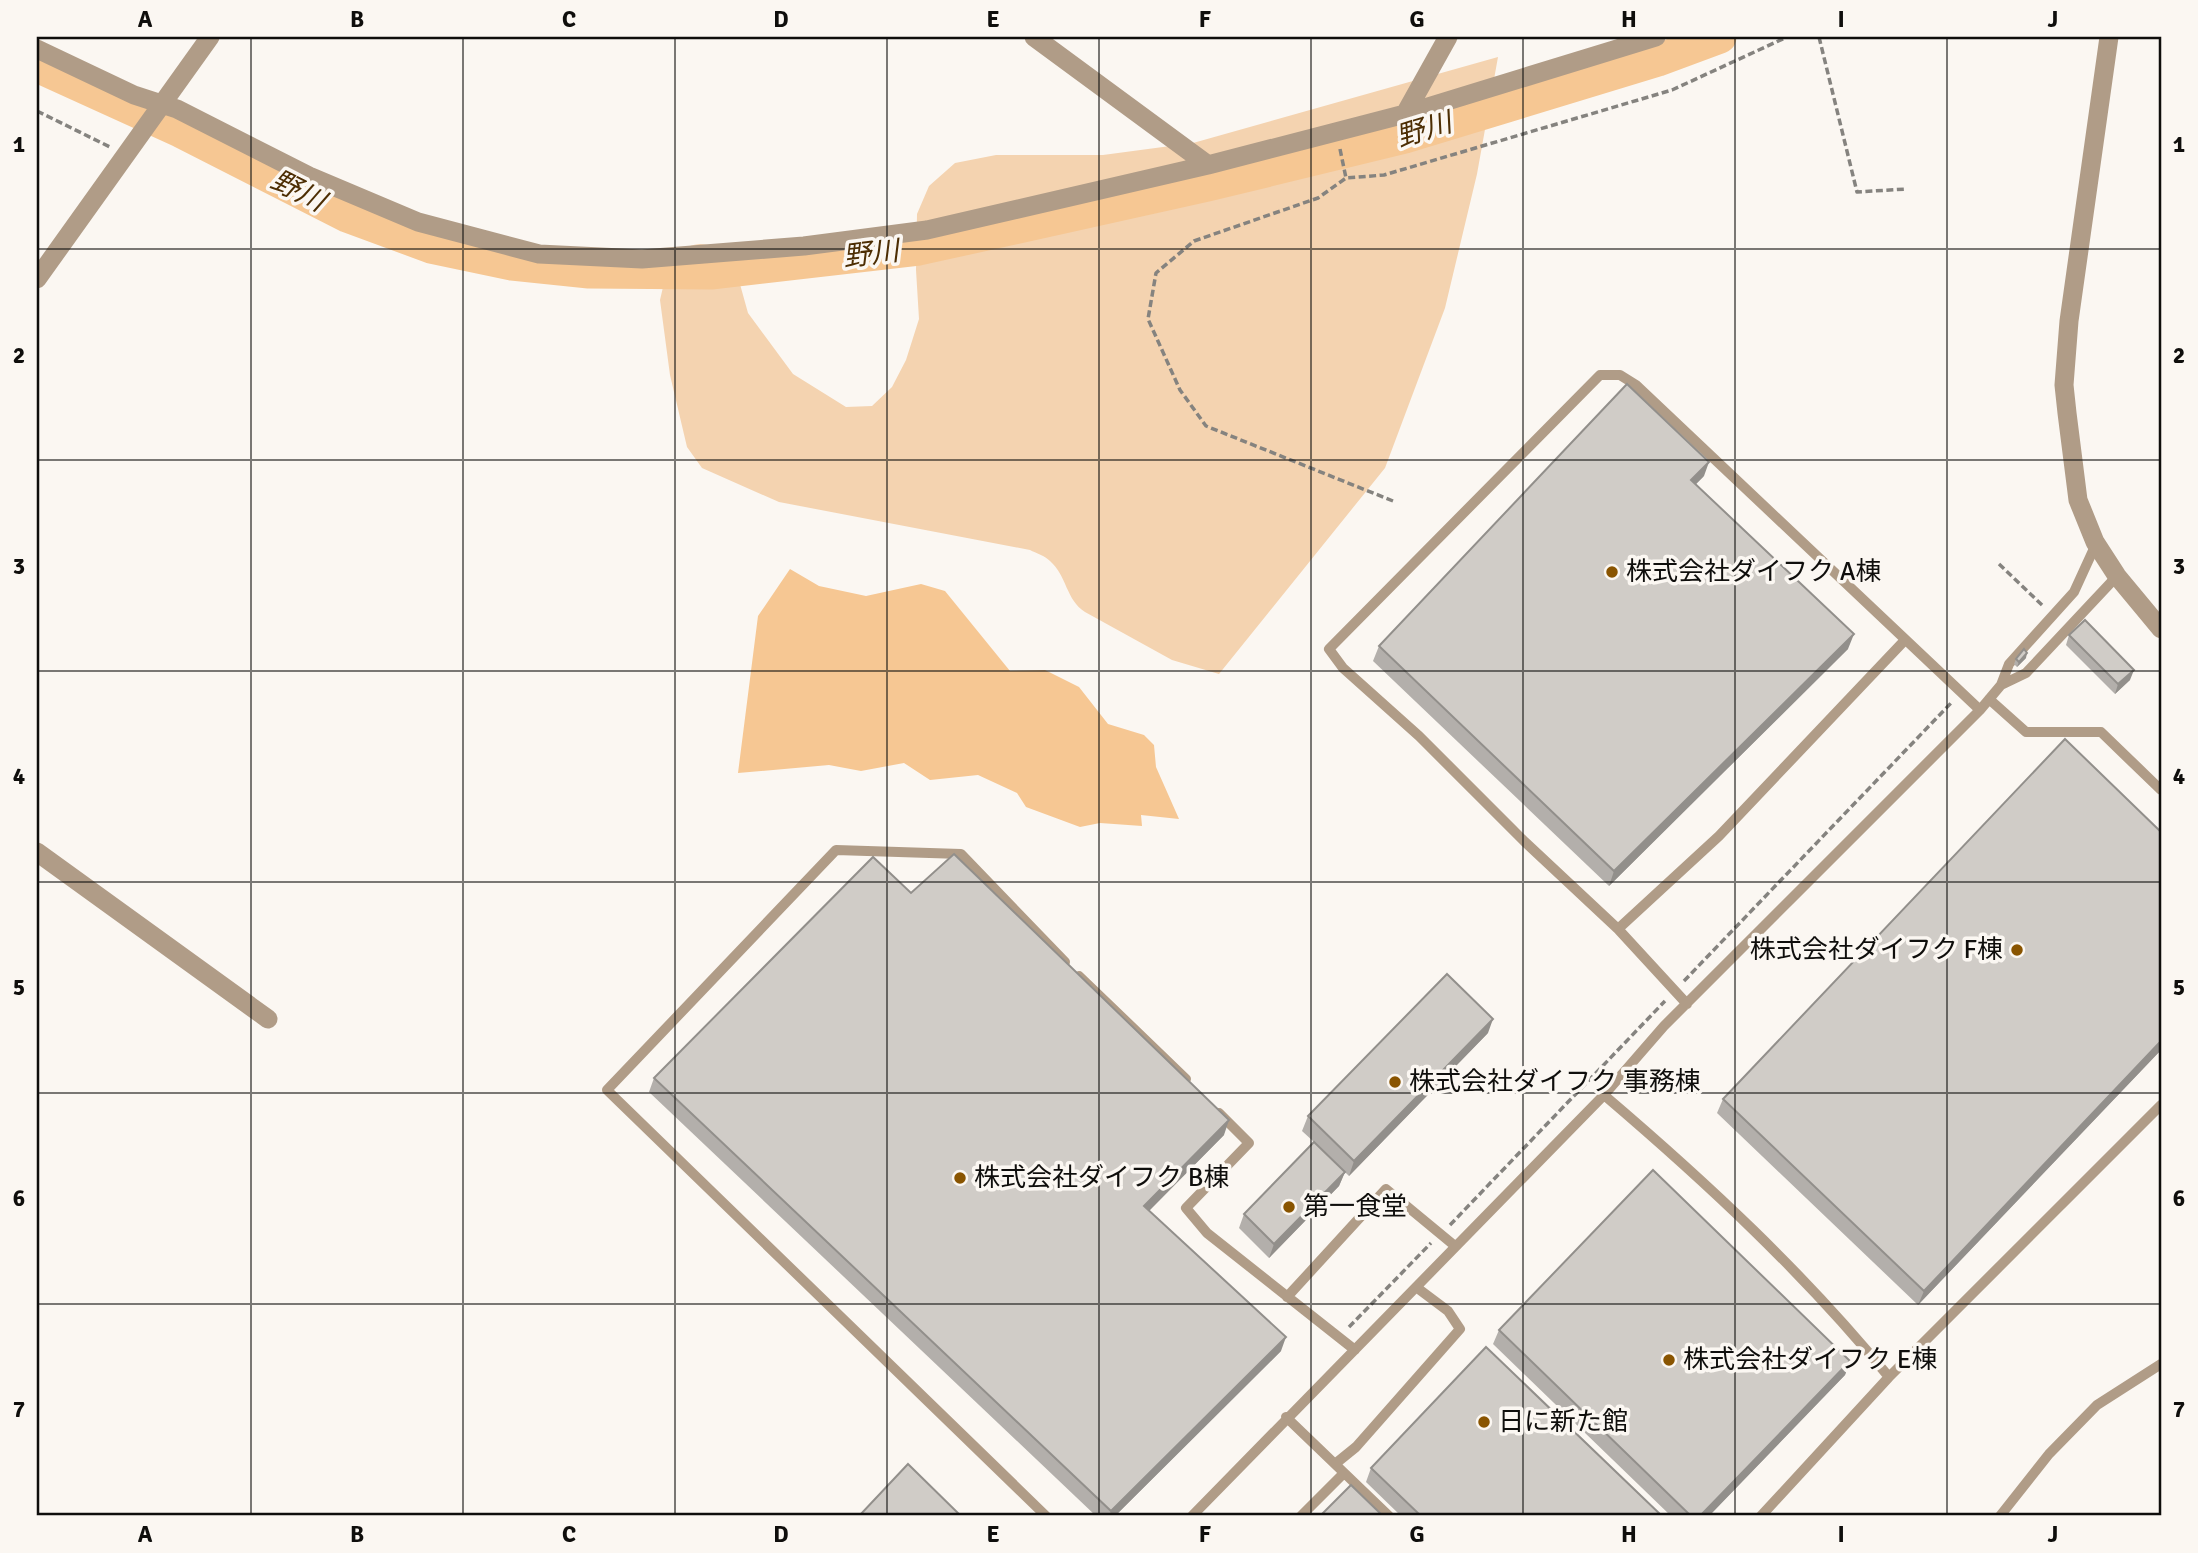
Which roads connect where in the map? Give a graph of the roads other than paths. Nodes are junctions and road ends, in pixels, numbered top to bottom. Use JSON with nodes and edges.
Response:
{"nodes":[{"id":1,"x":210,"y":37,"type":"edge"},
{"id":2,"x":1034,"y":37,"type":"edge"},
{"id":3,"x":1448,"y":37,"type":"edge"},
{"id":4,"x":1657,"y":37,"type":"edge"},
{"id":5,"x":2109,"y":37,"type":"edge"},
{"id":6,"x":37,"y":49,"type":"edge"},
{"id":7,"x":162,"y":104,"type":"junction"},
{"id":8,"x":1405,"y":114,"type":"junction"},
{"id":9,"x":1209,"y":164,"type":"junction"},
{"id":10,"x":37,"y":279,"type":"edge"},
{"id":11,"x":2096,"y":544,"type":"junction"},
{"id":12,"x":2117,"y":576,"type":"junction"},
{"id":13,"x":2161,"y":629,"type":"edge"},
{"id":14,"x":1905,"y":640,"type":"junction"},
{"id":15,"x":2001,"y":685,"type":"junction"},
{"id":16,"x":1989,"y":699,"type":"junction"},
{"id":17,"x":1980,"y":710,"type":"junction"},
{"id":18,"x":2161,"y":790,"type":"edge"},
{"id":19,"x":37,"y":852,"type":"edge"},
{"id":20,"x":1618,"y":929,"type":"junction"},
{"id":21,"x":1687,"y":1004,"type":"junction"},
{"id":22,"x":268,"y":1019,"type":"dead end"},
{"id":23,"x":1198,"y":1092,"type":"edge"},
{"id":24,"x":1604,"y":1095,"type":"junction"},
{"id":25,"x":1207,"y":1101,"type":"edge"},
{"id":26,"x":2161,"y":1105,"type":"edge"},
{"id":27,"x":1455,"y":1246,"type":"junction"},
{"id":28,"x":1416,"y":1287,"type":"junction"},
{"id":29,"x":1287,"y":1297,"type":"junction"},
{"id":30,"x":1354,"y":1350,"type":"junction"},
{"id":31,"x":2161,"y":1364,"type":"edge"},
{"id":32,"x":1889,"y":1377,"type":"junction"},
{"id":33,"x":1286,"y":1417,"type":"junction"},
{"id":34,"x":1335,"y":1464,"type":"junction"},
{"id":35,"x":1344,"y":1473,"type":"junction"},
{"id":36,"x":1046,"y":1516,"type":"edge"},
{"id":37,"x":1192,"y":1516,"type":"edge"},
{"id":38,"x":1301,"y":1516,"type":"edge"},
{"id":39,"x":1389,"y":1516,"type":"edge"},
{"id":40,"x":1761,"y":1516,"type":"edge"},
{"id":41,"x":2000,"y":1516,"type":"edge"}],
"edges":[{"from":1,"to":7,"type":"street"},
{"from":2,"to":9,"type":"street"},
{"from":3,"to":8,"type":"street"},
{"from":4,"to":8,"type":"street"},
{"from":5,"to":11,"type":"street"},
{"from":6,"to":7,"type":"street"},
{"from":7,"to":9,"type":"street"},
{"from":7,"to":10,"type":"street"},
{"from":8,"to":9,"type":"street"},
{"from":11,"to":12,"type":"street"},
{"from":11,"to":15,"type":"lane"},
{"from":12,"to":13,"type":"street"},
{"from":12,"to":15,"type":"lane"},
{"from":14,"to":17,"type":"lane"},
{"from":14,"to":20,"type":"lane"},
{"from":14,"to":20,"type":"lane"},
{"from":15,"to":16,"type":"lane"},
{"from":16,"to":17,"type":"lane"},
{"from":16,"to":18,"type":"lane"},
{"from":17,"to":21,"type":"lane"},
{"from":19,"to":22,"type":"street"},
{"from":20,"to":21,"type":"lane"},
{"from":21,"to":24,"type":"lane"},
{"from":23,"to":36,"type":"lane"},
{"from":24,"to":27,"type":"lane"},
{"from":24,"to":32,"type":"lane"},
{"from":25,"to":29,"type":"lane"},
{"from":26,"to":32,"type":"lane"},
{"from":27,"to":28,"type":"lane"},
{"from":27,"to":29,"type":"lane"},
{"from":28,"to":30,"type":"lane"},
{"from":28,"to":34,"type":"lane"},
{"from":29,"to":30,"type":"lane"},
{"from":30,"to":33,"type":"lane"},
{"from":31,"to":41,"type":"lane"},
{"from":32,"to":40,"type":"lane"},
{"from":33,"to":34,"type":"lane"},
{"from":33,"to":37,"type":"lane"},
{"from":34,"to":35,"type":"lane"},
{"from":35,"to":38,"type":"lane"},
{"from":35,"to":39,"type":"lane"}]}
